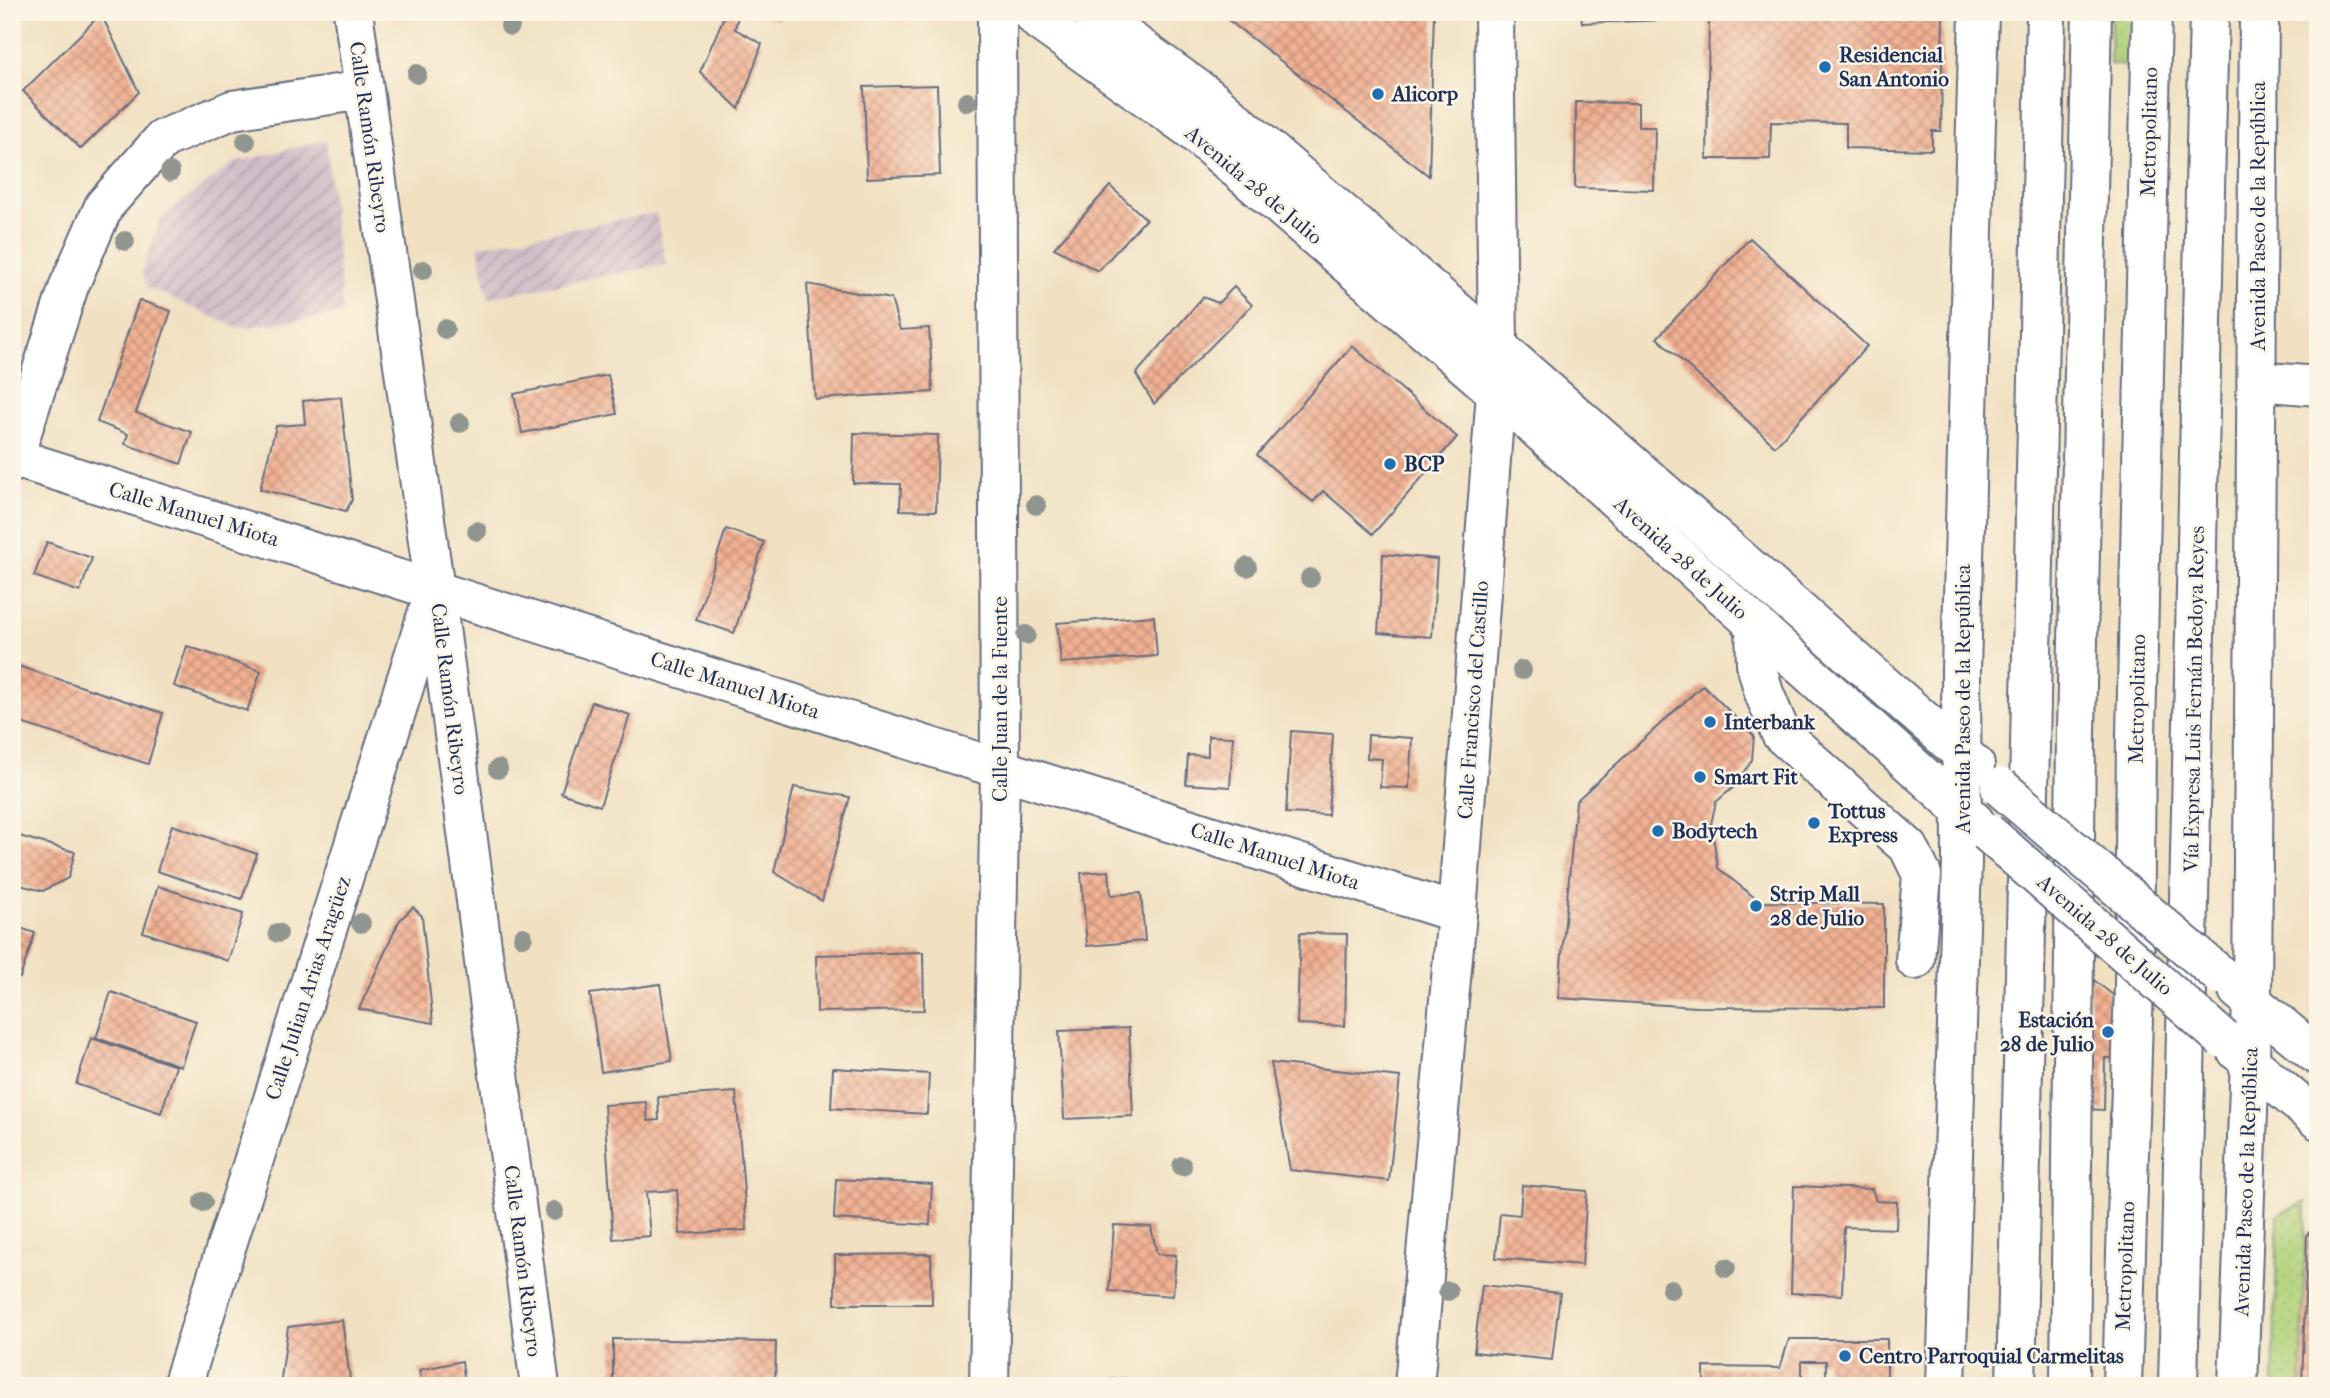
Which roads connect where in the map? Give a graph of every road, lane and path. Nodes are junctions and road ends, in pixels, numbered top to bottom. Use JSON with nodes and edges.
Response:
{"nodes":[{"id":1,"x":353,"y":12,"type":"edge"},
{"id":2,"x":997,"y":12,"type":"edge"},
{"id":3,"x":1031,"y":12,"type":"edge"},
{"id":4,"x":1091,"y":12,"type":"edge"},
{"id":5,"x":1494,"y":12,"type":"edge"},
{"id":6,"x":1979,"y":12,"type":"edge"},
{"id":7,"x":2046,"y":12,"type":"edge"},
{"id":8,"x":2092,"y":12,"type":"edge"},
{"id":9,"x":2152,"y":12,"type":"edge"},
{"id":10,"x":2209,"y":12,"type":"edge"},
{"id":11,"x":2259,"y":12,"type":"edge"},
{"id":12,"x":363,"y":90,"type":"junction"},
{"id":13,"x":1498,"y":346,"type":"junction"},
{"id":14,"x":2257,"y":380,"type":"junction"},
{"id":15,"x":2318,"y":386,"type":"edge"},
{"id":16,"x":1496,"y":392,"type":"junction"},
{"id":17,"x":13,"y":459,"type":"edge"},
{"id":18,"x":435,"y":590,"type":"junction"},
{"id":19,"x":1755,"y":625,"type":"junction"},
{"id":20,"x":1962,"y":754,"type":"junction"},
{"id":21,"x":1000,"y":769,"type":"junction"},
{"id":22,"x":1975,"y":821,"type":"junction"},
{"id":23,"x":1457,"y":913,"type":"junction"},
{"id":24,"x":1915,"y":960,"type":"dead end"},
{"id":25,"x":2252,"y":1002,"type":"junction"},
{"id":26,"x":2237,"y":1051,"type":"junction"},
{"id":27,"x":2318,"y":1056,"type":"edge"},
{"id":28,"x":2318,"y":1120,"type":"edge"},
{"id":29,"x":182,"y":1386,"type":"edge"},
{"id":30,"x":540,"y":1386,"type":"edge"},
{"id":31,"x":989,"y":1386,"type":"edge"},
{"id":32,"x":1413,"y":1386,"type":"edge"},
{"id":33,"x":1946,"y":1386,"type":"edge"},
{"id":34,"x":2016,"y":1386,"type":"edge"},
{"id":35,"x":2070,"y":1386,"type":"edge"},
{"id":36,"x":2122,"y":1386,"type":"edge"},
{"id":37,"x":2178,"y":1386,"type":"edge"},
{"id":38,"x":2238,"y":1386,"type":"edge"}],
"edges":[{"from":1,"to":12,"type":"main road","name":"Calle Ramón Ribeyro"},
{"from":2,"to":21,"type":"main road","name":"Calle Juan de la Fuente"},
{"from":3,"to":16,"type":"main road","name":"Avenida 28 de Julio"},
{"from":4,"to":13,"type":"main road","name":"Avenida 28 de Julio"},
{"from":5,"to":13,"type":"main road","name":"Calle Francisco del Castillo"},
{"from":6,"to":20,"type":"main road","name":"Avenida Paseo de la República"},
{"from":7,"to":34,"type":"main road"},
{"from":8,"to":35,"type":"main road"},
{"from":9,"to":36,"type":"main road","name":"Metropolitano"},
{"from":10,"to":37,"type":"main road","name":"Vía Expresa Luis Fernán Bedoya Reyes"},
{"from":11,"to":14,"type":"main road","name":"Avenida Paseo de la República"},
{"from":12,"to":17,"type":"main road"},
{"from":12,"to":18,"type":"main road","name":"Calle Ramón Ribeyro"},
{"from":13,"to":16,"type":"main road","name":"Calle Francisco del Castillo"},
{"from":13,"to":20,"type":"main road","name":"Avenida 28 de Julio"},
{"from":14,"to":15,"type":"main road"},
{"from":14,"to":25,"type":"main road","name":"Avenida Paseo de la República"},
{"from":16,"to":19,"type":"main road","name":"Avenida 28 de Julio"},
{"from":16,"to":23,"type":"main road","name":"Calle Francisco del Castillo"},
{"from":17,"to":18,"type":"main road","name":"Calle Manuel Miota"},
{"from":18,"to":21,"type":"main road","name":"Calle Manuel Miota"},
{"from":18,"to":29,"type":"main road","name":"Calle Julian Arias Aragüez"},
{"from":18,"to":30,"type":"main road","name":"Calle Ramón Ribeyro"},
{"from":19,"to":22,"type":"main road","name":"Avenida 28 de Julio"},
{"from":19,"to":24,"type":"main road"},
{"from":20,"to":22,"type":"main road","name":"Avenida Paseo de la República"},
{"from":20,"to":25,"type":"main road","name":"Avenida 28 de Julio","bridge":true},
{"from":21,"to":23,"type":"main road","name":"Calle Manuel Miota"},
{"from":21,"to":31,"type":"main road","name":"Calle Juan de la Fuente"},
{"from":22,"to":26,"type":"main road","name":"Avenida 28 de Julio","bridge":true},
{"from":22,"to":33,"type":"main road","name":"Avenida Paseo de la República"},
{"from":23,"to":32,"type":"main road","name":"Calle Francisco del Castillo"},
{"from":25,"to":26,"type":"main road","name":"Avenida Paseo de la República"},
{"from":25,"to":27,"type":"main road","name":"Avenida 28 de Julio"},
{"from":26,"to":28,"type":"main road","name":"Avenida 28 de Julio"},
{"from":26,"to":38,"type":"main road","name":"Avenida Paseo de la República"}]}
